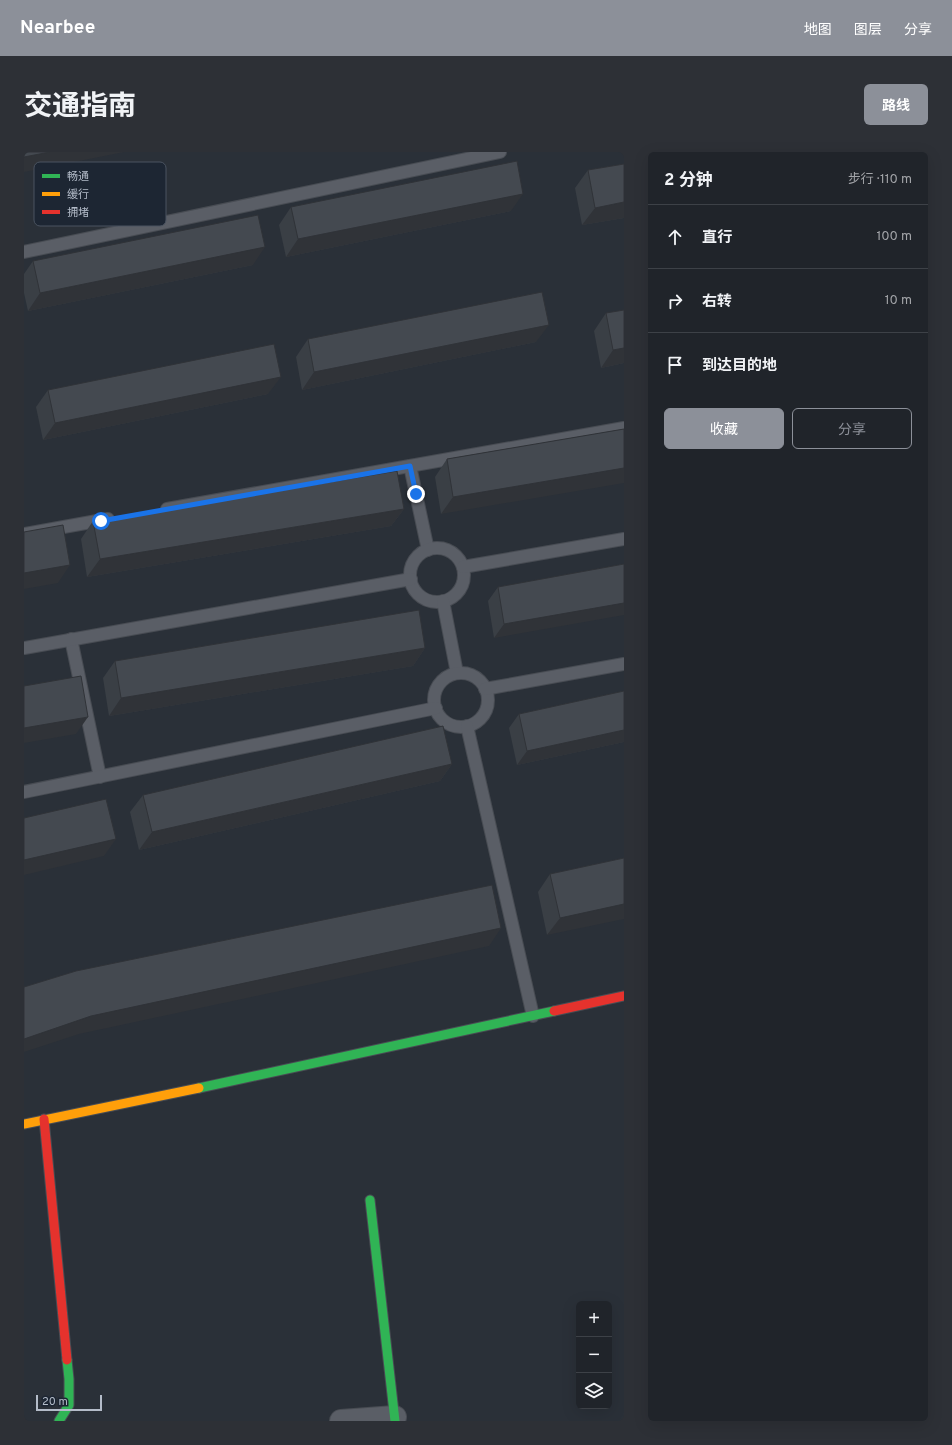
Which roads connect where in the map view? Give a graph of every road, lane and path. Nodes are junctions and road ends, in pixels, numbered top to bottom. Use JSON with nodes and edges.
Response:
{"nodes":[{"id":1,"x":500,"y":152,"type":"edge"},
{"id":2,"x":166,"y":222,"type":"edge"},
{"id":3,"x":148,"y":226,"type":"edge"},
{"id":4,"x":24,"y":252,"type":"edge"},
{"id":5,"x":624,"y":428,"type":"edge"},
{"id":6,"x":410,"y":466,"type":"junction"},
{"id":7,"x":155,"y":511,"type":"edge"},
{"id":8,"x":117,"y":518,"type":"edge"},
{"id":9,"x":24,"y":534,"type":"edge"},
{"id":10,"x":624,"y":539,"type":"edge"},
{"id":11,"x":428,"y":550,"type":"junction"},
{"id":12,"x":463,"y":567,"type":"junction"},
{"id":13,"x":411,"y":579,"type":"junction"},
{"id":14,"x":442,"y":601,"type":"junction"},
{"id":15,"x":71,"y":639,"type":"junction"},
{"id":16,"x":24,"y":648,"type":"edge"},
{"id":17,"x":624,"y":664,"type":"edge"},
{"id":18,"x":457,"y":673,"type":"junction"},
{"id":19,"x":486,"y":689,"type":"junction"},
{"id":20,"x":436,"y":708,"type":"junction"},
{"id":21,"x":467,"y":726,"type":"junction"},
{"id":22,"x":100,"y":777,"type":"junction"},
{"id":23,"x":24,"y":792,"type":"edge"},
{"id":24,"x":624,"y":996,"type":"edge"},
{"id":25,"x":533,"y":1016,"type":"junction"},
{"id":26,"x":44,"y":1119,"type":"junction"},
{"id":27,"x":24,"y":1124,"type":"edge"},
{"id":28,"x":370,"y":1200,"type":"dead end"},
{"id":29,"x":395,"y":1419,"type":"edge"},
{"id":30,"x":59,"y":1421,"type":"edge"},
{"id":31,"x":341,"y":1421,"type":"edge"}],
"edges":[{"from":1,"to":2,"type":"lane"},
{"from":3,"to":4,"type":"lane"},
{"from":5,"to":6,"type":"lane"},
{"from":6,"to":7,"type":"lane"},
{"from":6,"to":11,"type":"lane"},
{"from":8,"to":9,"type":"lane"},
{"from":10,"to":12,"type":"lane"},
{"from":11,"to":12,"type":"lane"},
{"from":11,"to":13,"type":"lane"},
{"from":12,"to":14,"type":"lane"},
{"from":13,"to":14,"type":"lane"},
{"from":13,"to":15,"type":"lane"},
{"from":14,"to":18,"type":"lane"},
{"from":15,"to":16,"type":"lane"},
{"from":15,"to":22,"type":"lane"},
{"from":17,"to":19,"type":"lane"},
{"from":18,"to":19,"type":"lane"},
{"from":18,"to":20,"type":"lane"},
{"from":19,"to":21,"type":"lane"},
{"from":20,"to":21,"type":"lane"},
{"from":20,"to":22,"type":"lane"},
{"from":21,"to":25,"type":"lane"},
{"from":22,"to":23,"type":"lane"},
{"from":24,"to":25,"type":"street"},
{"from":25,"to":26,"type":"street"},
{"from":26,"to":27,"type":"street"},
{"from":26,"to":30,"type":"street"},
{"from":28,"to":29,"type":"street"},
{"from":29,"to":31,"type":"street"}]}
